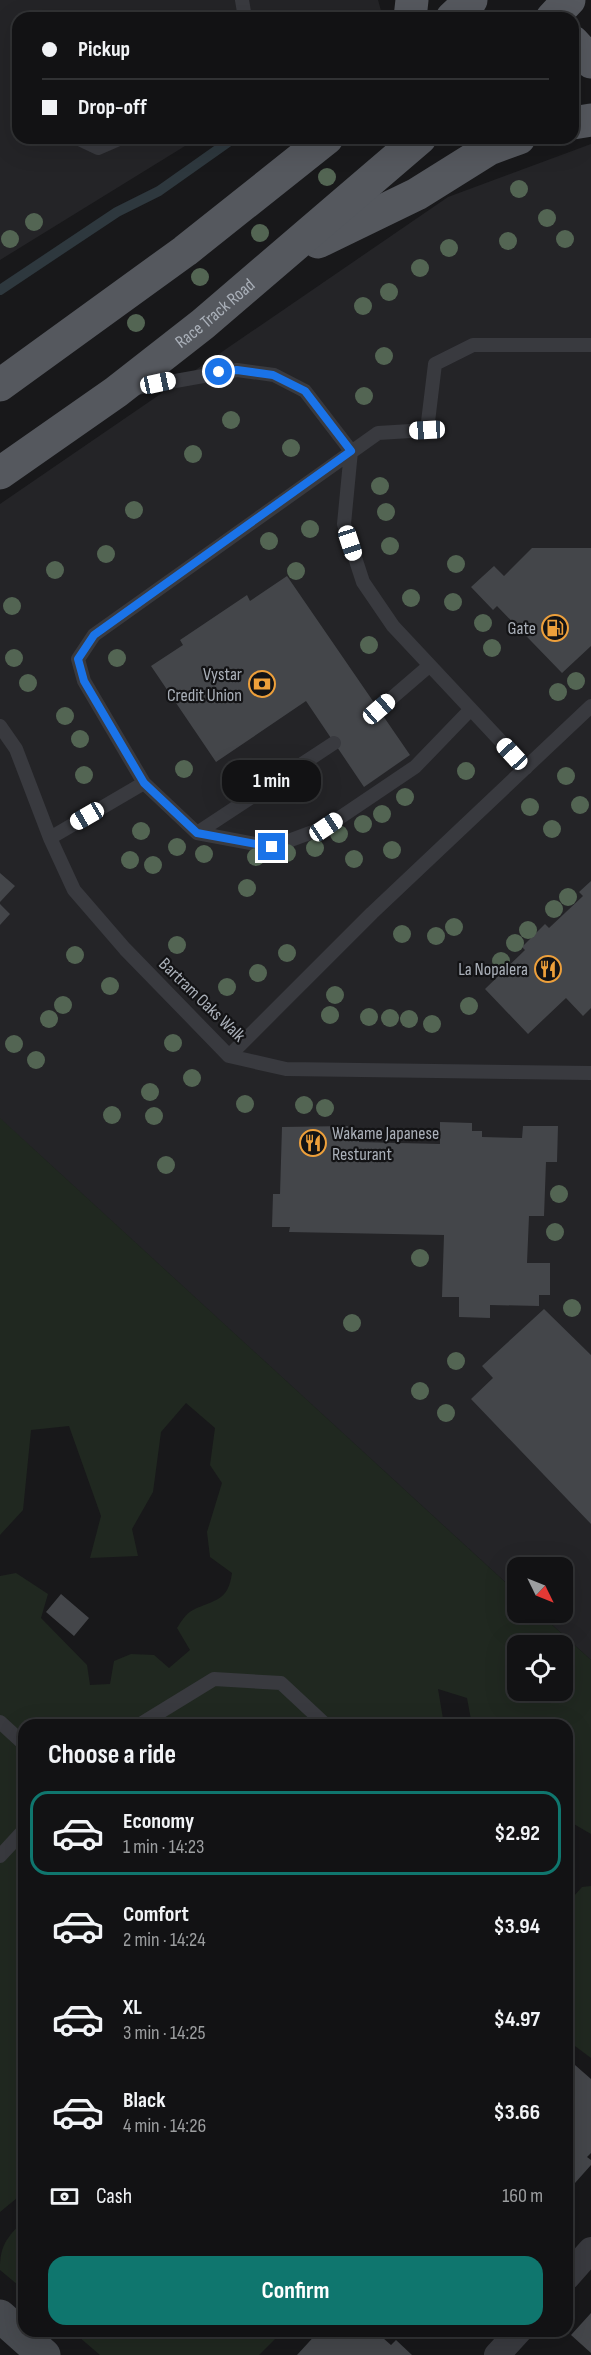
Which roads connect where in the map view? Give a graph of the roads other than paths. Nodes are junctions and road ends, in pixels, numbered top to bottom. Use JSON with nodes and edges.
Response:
{"nodes":[{"id":1,"x":471,"y":0,"type":"edge"},
{"id":2,"x":535,"y":0,"type":"edge"},
{"id":3,"x":569,"y":0,"type":"edge"},
{"id":4,"x":458,"y":12,"type":"edge"},
{"id":5,"x":546,"y":12,"type":"edge"},
{"id":6,"x":558,"y":12,"type":"edge"},
{"id":7,"x":579,"y":49,"type":"edge"},
{"id":8,"x":591,"y":62,"type":"edge"},
{"id":9,"x":90,"y":144,"type":"edge"},
{"id":10,"x":108,"y":144,"type":"edge"},
{"id":11,"x":319,"y":144,"type":"edge"},
{"id":12,"x":413,"y":144,"type":"edge"},
{"id":13,"x":503,"y":144,"type":"edge"},
{"id":14,"x":279,"y":261,"type":"junction"},
{"id":15,"x":591,"y":345,"type":"edge"},
{"id":16,"x":0,"y":385,"type":"edge"},
{"id":17,"x":116,"y":392,"type":"junction"},
{"id":18,"x":351,"y":451,"type":"junction"},
{"id":19,"x":0,"y":473,"type":"edge"},
{"id":20,"x":429,"y":666,"type":"junction"},
{"id":21,"x":591,"y":706,"type":"edge"},
{"id":22,"x":379,"y":709,"type":"dead end"},
{"id":23,"x":470,"y":711,"type":"junction"},
{"id":24,"x":0,"y":726,"type":"edge"},
{"id":25,"x":334,"y":743,"type":"dead end"},
{"id":26,"x":526,"y":768,"type":"junction"},
{"id":27,"x":144,"y":783,"type":"junction"},
{"id":28,"x":197,"y":833,"type":"junction"},
{"id":29,"x":50,"y":837,"type":"junction"},
{"id":30,"x":229,"y":1056,"type":"junction"},
{"id":31,"x":591,"y":1073,"type":"edge"},
{"id":32,"x":149,"y":1719,"type":"edge"},
{"id":33,"x":320,"y":1719,"type":"edge"},
{"id":34,"x":0,"y":1722,"type":"edge"},
{"id":35,"x":18,"y":1738,"type":"edge"},
{"id":36,"x":18,"y":1836,"type":"edge"},
{"id":37,"x":0,"y":1856,"type":"edge"},
{"id":38,"x":591,"y":2250,"type":"edge"},
{"id":39,"x":573,"y":2270,"type":"edge"},
{"id":40,"x":0,"y":2316,"type":"edge"},
{"id":41,"x":18,"y":2332,"type":"edge"},
{"id":42,"x":24,"y":2337,"type":"edge"},
{"id":43,"x":514,"y":2337,"type":"edge"},
{"id":44,"x":44,"y":2355,"type":"edge"},
{"id":45,"x":497,"y":2355,"type":"edge"}],
"edges":[{"from":1,"to":4,"type":"main road"},
{"from":2,"to":5,"type":"main road"},
{"from":3,"to":6,"type":"main road"},
{"from":7,"to":8,"type":"main road"},
{"from":9,"to":10,"type":"lane"},
{"from":11,"to":16,"type":"main road"},
{"from":12,"to":14,"type":"main road","name":"Race Track Road"},
{"from":13,"to":14,"type":"main road"},
{"from":14,"to":17,"type":"main road","name":"Race Track Road"},
{"from":15,"to":18,"type":"lane"},
{"from":17,"to":18,"type":"lane"},
{"from":17,"to":19,"type":"main road","name":"Race Track Road"},
{"from":18,"to":20,"type":"lane"},
{"from":18,"to":27,"type":"lane"},
{"from":20,"to":22,"type":"lane"},
{"from":20,"to":23,"type":"lane"},
{"from":21,"to":26,"type":"lane"},
{"from":23,"to":26,"type":"lane"},
{"from":23,"to":28,"type":"lane"},
{"from":24,"to":29,"type":"lane","name":"Bartram Oaks Walk"},
{"from":25,"to":28,"type":"lane"},
{"from":26,"to":30,"type":"lane"},
{"from":27,"to":28,"type":"lane"},
{"from":27,"to":29,"type":"lane"},
{"from":29,"to":30,"type":"lane","name":"Bartram Oaks Walk"},
{"from":30,"to":31,"type":"lane","name":"Bartram Oaks Walk"},
{"from":32,"to":33,"type":"lane"},
{"from":34,"to":35,"type":"lane"},
{"from":36,"to":37,"type":"lane"},
{"from":38,"to":39,"type":"street"},
{"from":40,"to":41,"type":"street"},
{"from":42,"to":44,"type":"street"},
{"from":43,"to":45,"type":"street"}]}
